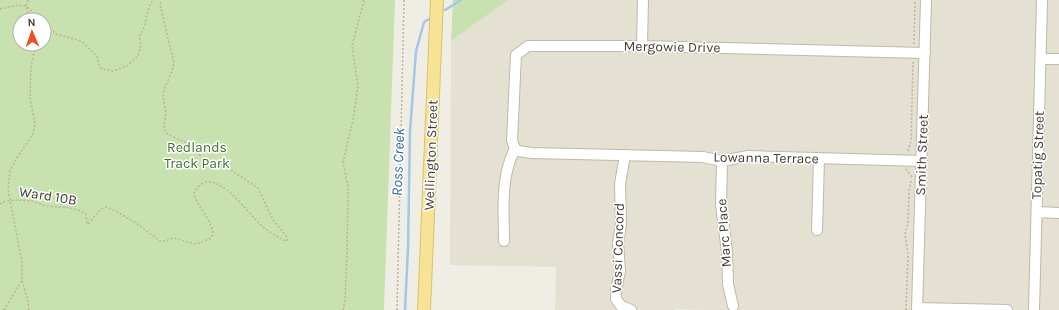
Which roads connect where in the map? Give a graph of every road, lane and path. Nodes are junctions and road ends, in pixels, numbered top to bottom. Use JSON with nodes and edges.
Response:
{"nodes":[{"id":1,"x":28,"y":0,"type":"edge"},
{"id":2,"x":154,"y":0,"type":"edge"},
{"id":3,"x":161,"y":0,"type":"edge"},
{"id":4,"x":364,"y":0,"type":"edge"},
{"id":5,"x":404,"y":0,"type":"edge"},
{"id":6,"x":437,"y":0,"type":"edge"},
{"id":7,"x":643,"y":0,"type":"edge"},
{"id":8,"x":926,"y":0,"type":"edge"},
{"id":9,"x":1042,"y":0,"type":"edge"},
{"id":10,"x":26,"y":6,"type":"junction"},
{"id":11,"x":0,"y":9,"type":"edge"},
{"id":12,"x":28,"y":12,"type":"edge"},
{"id":13,"x":32,"y":12,"type":"edge"},
{"id":14,"x":52,"y":30,"type":"edge"},
{"id":15,"x":642,"y":46,"type":"junction"},
{"id":16,"x":34,"y":52,"type":"edge"},
{"id":17,"x":925,"y":53,"type":"junction"},
{"id":18,"x":1041,"y":59,"type":"junction"},
{"id":19,"x":1059,"y":59,"type":"edge"},
{"id":20,"x":515,"y":149,"type":"junction"},
{"id":21,"x":625,"y":155,"type":"junction"},
{"id":22,"x":818,"y":159,"type":"junction"},
{"id":23,"x":722,"y":160,"type":"junction"},
{"id":24,"x":922,"y":161,"type":"junction"},
{"id":25,"x":10,"y":201,"type":"junction"},
{"id":26,"x":0,"y":204,"type":"edge"},
{"id":27,"x":1037,"y":212,"type":"junction"},
{"id":28,"x":1059,"y":213,"type":"edge"},
{"id":29,"x":817,"y":230,"type":"dead end"},
{"id":30,"x":504,"y":241,"type":"dead end"},
{"id":31,"x":22,"y":280,"type":"junction"},
{"id":32,"x":733,"y":306,"type":"dead end"},
{"id":33,"x":918,"y":309,"type":"edge"},
{"id":34,"x":4,"y":310,"type":"edge"},
{"id":35,"x":29,"y":310,"type":"edge"},
{"id":36,"x":343,"y":310,"type":"edge"},
{"id":37,"x":397,"y":310,"type":"edge"},
{"id":38,"x":424,"y":310,"type":"edge"},
{"id":39,"x":631,"y":310,"type":"edge"},
{"id":40,"x":1007,"y":310,"type":"edge"},
{"id":41,"x":1034,"y":310,"type":"edge"}],
"edges":[{"from":1,"to":10,"type":"path"},
{"from":2,"to":14,"type":"path"},
{"from":3,"to":25,"type":"path","name":"Ward 10B"},
{"from":4,"to":36,"type":"path"},
{"from":5,"to":37,"type":"path"},
{"from":6,"to":38,"type":"main road","name":"Wellington Street"},
{"from":7,"to":15,"type":"street"},
{"from":8,"to":17,"type":"street","name":"Smith Street"},
{"from":9,"to":18,"type":"street","name":"Topatig Street"},
{"from":10,"to":11,"type":"path"},
{"from":10,"to":12,"type":"path"},
{"from":10,"to":13,"type":"path"},
{"from":15,"to":17,"type":"street","name":"Mergowie Drive"},
{"from":15,"to":20,"type":"street","name":"Mergowie Drive"},
{"from":16,"to":25,"type":"path"},
{"from":17,"to":24,"type":"street","name":"Smith Street"},
{"from":18,"to":19,"type":"street"},
{"from":18,"to":27,"type":"street","name":"Topatig Street"},
{"from":20,"to":21,"type":"street","name":"Lowanna Terrace"},
{"from":20,"to":30,"type":"street"},
{"from":21,"to":23,"type":"street","name":"Lowanna Terrace"},
{"from":21,"to":39,"type":"street","name":"Vassi Concord"},
{"from":22,"to":23,"type":"street","name":"Lowanna Terrace"},
{"from":22,"to":24,"type":"street","name":"Lowanna Terrace"},
{"from":22,"to":29,"type":"street"},
{"from":23,"to":32,"type":"street","name":"Marc Place"},
{"from":24,"to":33,"type":"street","name":"Smith Street"},
{"from":25,"to":26,"type":"path","name":"Ward 10B"},
{"from":25,"to":31,"type":"path"},
{"from":27,"to":28,"type":"street"},
{"from":27,"to":41,"type":"street","name":"Topatig Street"},
{"from":31,"to":34,"type":"path"},
{"from":31,"to":35,"type":"path"},
{"from":33,"to":40,"type":"street"}]}
